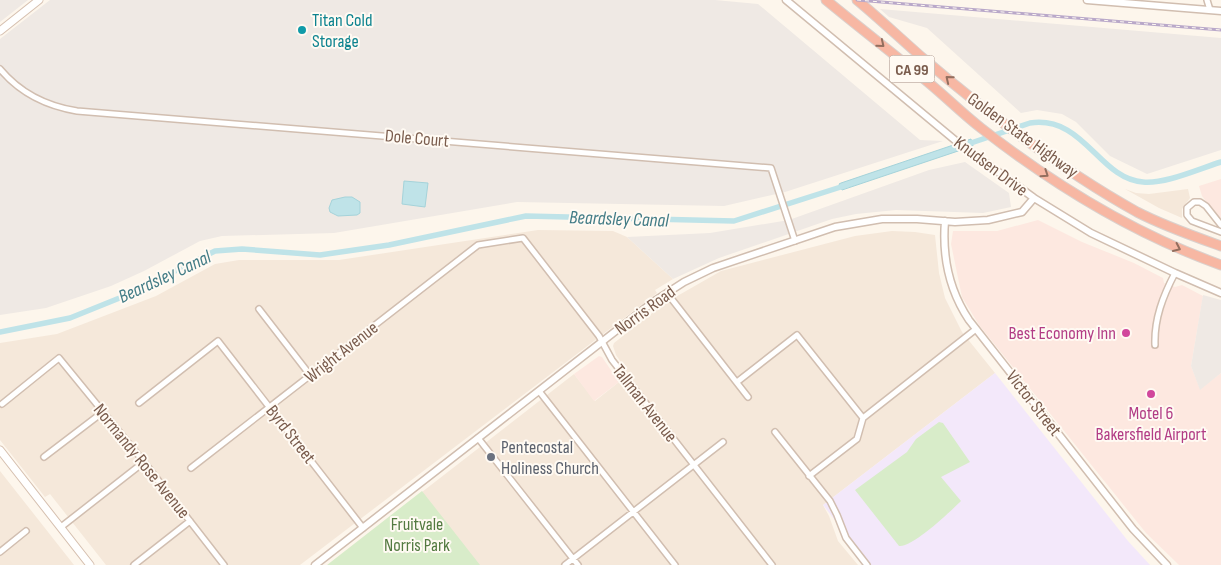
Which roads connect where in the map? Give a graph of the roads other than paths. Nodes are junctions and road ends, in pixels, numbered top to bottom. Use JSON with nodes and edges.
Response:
{"nodes":[{"id":1,"x":40,"y":0,"type":"edge"},
{"id":2,"x":786,"y":0,"type":"edge"},
{"id":3,"x":826,"y":0,"type":"edge"},
{"id":4,"x":857,"y":0,"type":"edge"},
{"id":5,"x":1087,"y":0,"type":"edge"},
{"id":6,"x":1207,"y":0,"type":"edge"},
{"id":7,"x":1210,"y":10,"type":"junction"},
{"id":8,"x":1221,"y":11,"type":"edge"},
{"id":9,"x":0,"y":31,"type":"edge"},
{"id":10,"x":0,"y":69,"type":"edge"},
{"id":11,"x":1034,"y":198,"type":"junction"},
{"id":12,"x":945,"y":221,"type":"junction"},
{"id":13,"x":1221,"y":225,"type":"edge"},
{"id":14,"x":1221,"y":232,"type":"edge"},
{"id":15,"x":795,"y":241,"type":"junction"},
{"id":16,"x":494,"y":243,"type":"joint"},
{"id":17,"x":1221,"y":246,"type":"edge"},
{"id":18,"x":1221,"y":265,"type":"edge"},
{"id":19,"x":1175,"y":273,"type":"junction"},
{"id":20,"x":667,"y":293,"type":"junction"},
{"id":21,"x":1221,"y":293,"type":"edge"},
{"id":22,"x":259,"y":309,"type":"dead end"},
{"id":23,"x":976,"y":329,"type":"junction"},
{"id":24,"x":603,"y":342,"type":"junction"},
{"id":25,"x":1155,"y":345,"type":"dead end"},
{"id":26,"x":310,"y":375,"type":"junction"},
{"id":27,"x":737,"y":382,"type":"junction"},
{"id":28,"x":539,"y":391,"type":"junction"},
{"id":29,"x":748,"y":397,"type":"dead end"},
{"id":30,"x":139,"y":403,"type":"dead end"},
{"id":31,"x":2,"y":404,"type":"dead end"},
{"id":32,"x":269,"y":407,"type":"junction"},
{"id":33,"x":103,"y":412,"type":"junction"},
{"id":34,"x":863,"y":418,"type":"junction"},
{"id":35,"x":775,"y":432,"type":"dead end"},
{"id":36,"x":478,"y":438,"type":"junction"},
{"id":37,"x":723,"y":442,"type":"dead end"},
{"id":38,"x":0,"y":450,"type":"edge"},
{"id":39,"x":44,"y":457,"type":"dead end"},
{"id":40,"x":144,"y":462,"type":"junction"},
{"id":41,"x":694,"y":465,"type":"junction"},
{"id":42,"x":191,"y":468,"type":"dead end"},
{"id":43,"x":809,"y":476,"type":"junction"},
{"id":44,"x":633,"y":512,"type":"junction"},
{"id":45,"x":190,"y":521,"type":"junction"},
{"id":46,"x":61,"y":528,"type":"junction"},
{"id":47,"x":364,"y":528,"type":"junction"},
{"id":48,"x":26,"y":531,"type":"dead end"},
{"id":49,"x":0,"y":552,"type":"edge"},
{"id":50,"x":573,"y":559,"type":"junction"},
{"id":51,"x":90,"y":565,"type":"edge"},
{"id":52,"x":134,"y":565,"type":"edge"},
{"id":53,"x":224,"y":565,"type":"edge"},
{"id":54,"x":316,"y":565,"type":"edge"},
{"id":55,"x":565,"y":565,"type":"edge"},
{"id":56,"x":578,"y":565,"type":"edge"},
{"id":57,"x":675,"y":565,"type":"edge"},
{"id":58,"x":772,"y":565,"type":"edge"},
{"id":59,"x":867,"y":565,"type":"edge"},
{"id":60,"x":1167,"y":565,"type":"edge"}],
"edges":[{"from":1,"to":9,"type":"main road"},
{"from":2,"to":11,"type":"street","name":"Knudsen Drive"},
{"from":3,"to":18,"type":"highway","name":"Golden State Highway","number":"CA 99","one_way":true},
{"from":17,"to":4,"type":"highway","name":"Golden State Highway","number":"CA 99","one_way":true},
{"from":5,"to":7,"type":"street"},
{"from":6,"to":7,"type":"street"},
{"from":7,"to":8,"type":"street"},
{"from":10,"to":15,"type":"street","name":"Dole Court"},
{"from":11,"to":12,"type":"street","name":"Norris Road"},
{"from":11,"to":19,"type":"street","name":"Knudsen Drive"},
{"from":12,"to":15,"type":"street","name":"Norris Road"},
{"from":12,"to":23,"type":"street","name":"Victor Street"},
{"from":13,"to":14,"type":"street"},
{"from":15,"to":20,"type":"street","name":"Norris Road"},
{"from":16,"to":24,"type":"street","name":"Tallman Avenue"},
{"from":16,"to":26,"type":"street","name":"Wright Avenue"},
{"from":19,"to":21,"type":"street","name":"Knudsen Drive"},
{"from":19,"to":25,"type":"street"},
{"from":20,"to":24,"type":"street","name":"Norris Road"},
{"from":20,"to":27,"type":"street"},
{"from":22,"to":26,"type":"street"},
{"from":23,"to":34,"type":"street"},
{"from":23,"to":60,"type":"street","name":"Victor Street"},
{"from":24,"to":28,"type":"street","name":"Norris Road"},
{"from":24,"to":41,"type":"street","name":"Tallman Avenue"},
{"from":26,"to":32,"type":"street","name":"Wright Avenue"},
{"from":27,"to":29,"type":"street"},
{"from":27,"to":34,"type":"street"},
{"from":28,"to":36,"type":"street","name":"Norris Road"},
{"from":28,"to":44,"type":"street"},
{"from":30,"to":32,"type":"street","name":"Byrd Street"},
{"from":31,"to":33,"type":"street","name":"Normandy Rose Avenue"},
{"from":32,"to":42,"type":"street","name":"Wright Avenue"},
{"from":32,"to":47,"type":"street","name":"Byrd Street"},
{"from":33,"to":39,"type":"street"},
{"from":33,"to":40,"type":"street","name":"Normandy Rose Avenue"},
{"from":34,"to":43,"type":"street"},
{"from":35,"to":43,"type":"street"},
{"from":36,"to":47,"type":"street","name":"Norris Road"},
{"from":36,"to":50,"type":"street"},
{"from":37,"to":41,"type":"street"},
{"from":38,"to":46,"type":"main road"},
{"from":40,"to":45,"type":"street","name":"Normandy Rose Avenue"},
{"from":40,"to":46,"type":"street"},
{"from":41,"to":44,"type":"street"},
{"from":41,"to":58,"type":"street","name":"Tallman Avenue"},
{"from":43,"to":59,"type":"street"},
{"from":44,"to":50,"type":"street"},
{"from":44,"to":57,"type":"street"},
{"from":45,"to":52,"type":"street"},
{"from":45,"to":53,"type":"street","name":"Normandy Rose Avenue"},
{"from":46,"to":51,"type":"main road"},
{"from":47,"to":54,"type":"street","name":"Norris Road"},
{"from":48,"to":49,"type":"street"},
{"from":50,"to":55,"type":"street"},
{"from":50,"to":56,"type":"street"}]}
